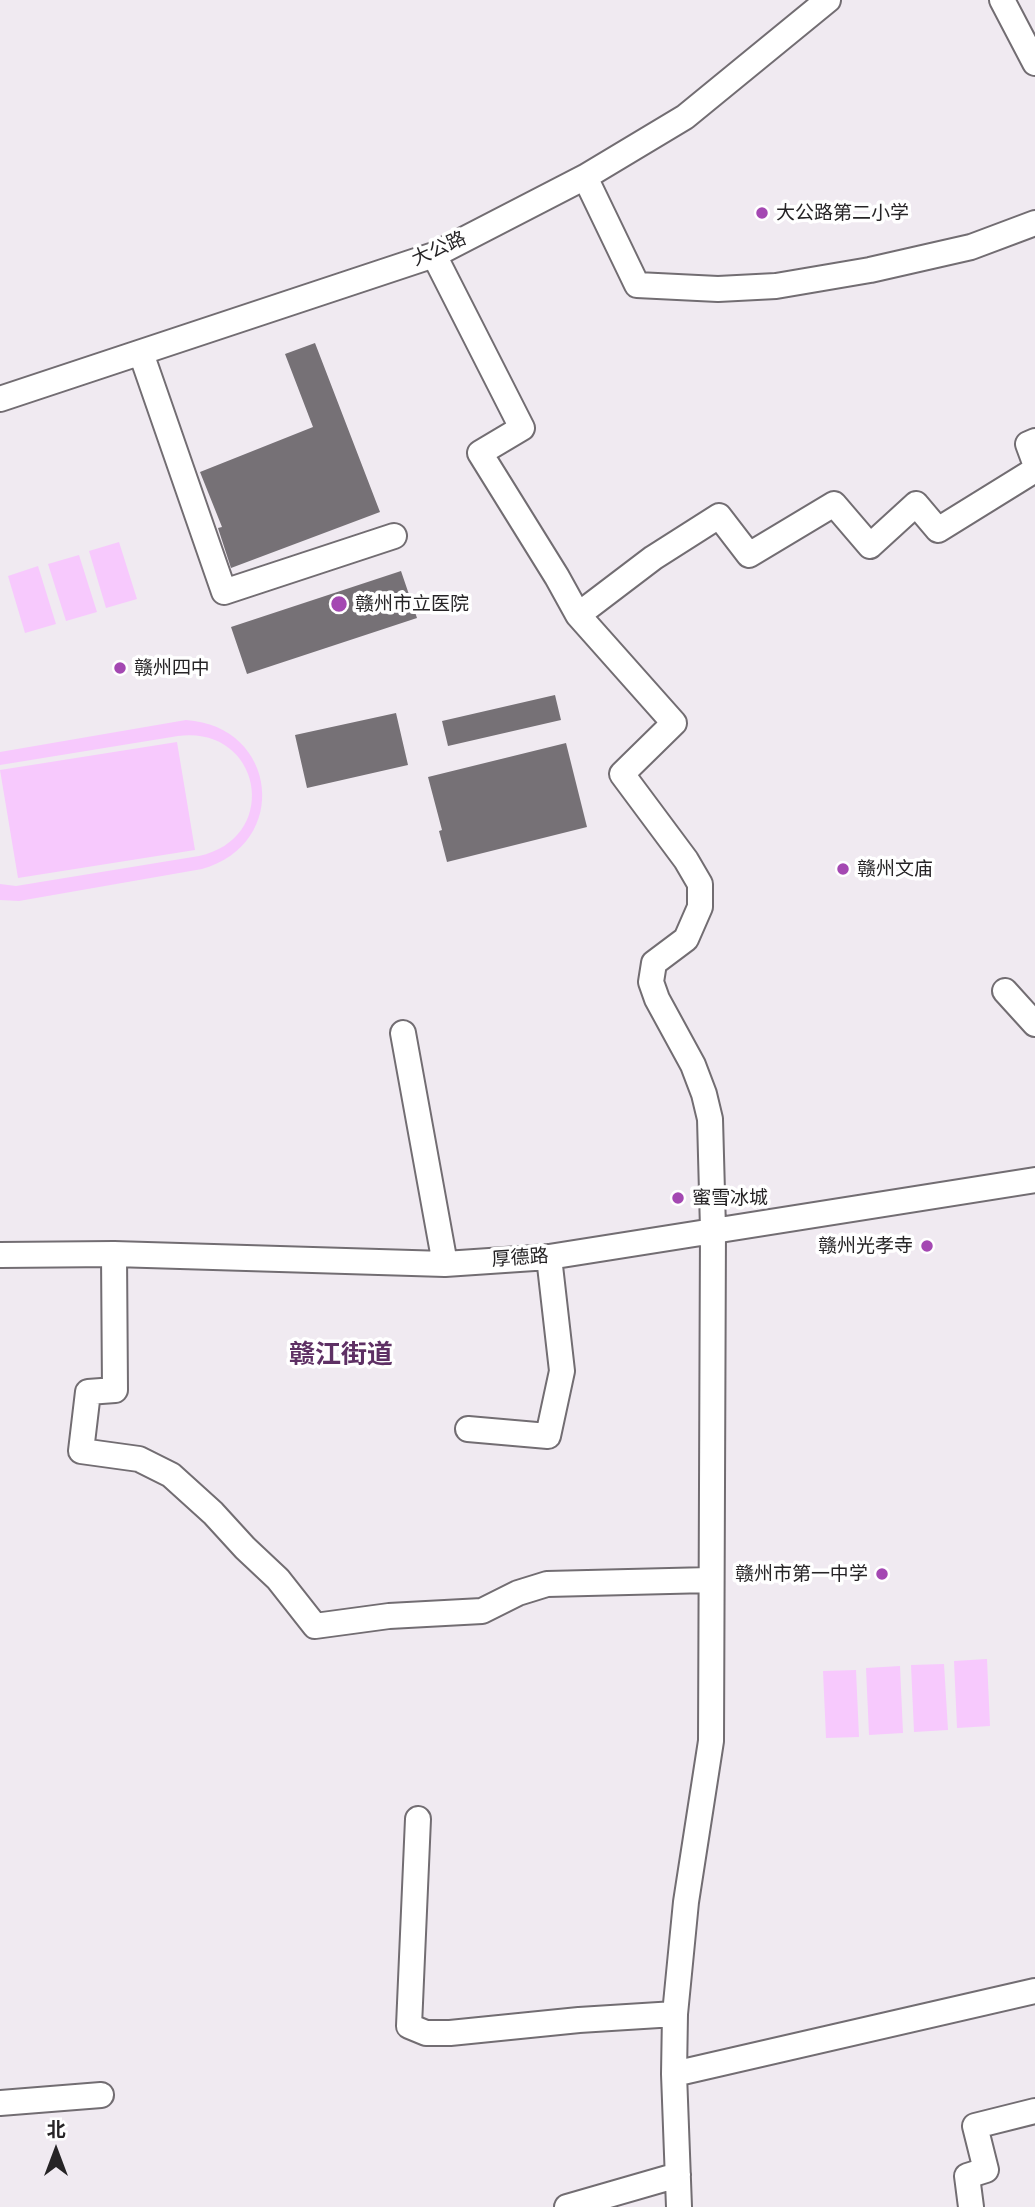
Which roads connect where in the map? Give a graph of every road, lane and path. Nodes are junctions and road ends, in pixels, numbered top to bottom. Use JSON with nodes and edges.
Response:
{"nodes":[{"id":1,"x":828,"y":0,"type":"edge"},
{"id":2,"x":1002,"y":0,"type":"edge"},
{"id":3,"x":1035,"y":63,"type":"edge"},
{"id":4,"x":585,"y":177,"type":"junction"},
{"id":5,"x":1035,"y":223,"type":"edge"},
{"id":6,"x":435,"y":254,"type":"junction"},
{"id":7,"x":141,"y":353,"type":"junction"},
{"id":8,"x":0,"y":399,"type":"edge"},
{"id":9,"x":1035,"y":440,"type":"edge"},
{"id":10,"x":1035,"y":463,"type":"edge"},
{"id":11,"x":1035,"y":470,"type":"edge"},
{"id":12,"x":394,"y":536,"type":"dead end"},
{"id":13,"x":578,"y":615,"type":"junction"},
{"id":14,"x":1005,"y":992,"type":"dead end"},
{"id":15,"x":1035,"y":1024,"type":"edge"},
{"id":16,"x":403,"y":1033,"type":"dead end"},
{"id":17,"x":1035,"y":1180,"type":"edge"},
{"id":18,"x":713,"y":1230,"type":"junction"},
{"id":19,"x":114,"y":1254,"type":"junction"},
{"id":20,"x":0,"y":1255,"type":"edge"},
{"id":21,"x":550,"y":1256,"type":"junction"},
{"id":22,"x":445,"y":1264,"type":"junction"},
{"id":23,"x":468,"y":1429,"type":"dead end"},
{"id":24,"x":710,"y":1580,"type":"junction"},
{"id":25,"x":418,"y":1819,"type":"dead end"},
{"id":26,"x":1035,"y":1991,"type":"edge"},
{"id":27,"x":675,"y":2014,"type":"junction"},
{"id":28,"x":674,"y":2074,"type":"junction"},
{"id":29,"x":101,"y":2095,"type":"dead end"},
{"id":30,"x":0,"y":2103,"type":"edge"},
{"id":31,"x":1035,"y":2112,"type":"edge"},
{"id":32,"x":678,"y":2175,"type":"junction"},
{"id":33,"x":567,"y":2207,"type":"edge"},
{"id":34,"x":680,"y":2207,"type":"edge"},
{"id":35,"x":971,"y":2207,"type":"edge"}],
"edges":[{"from":1,"to":4,"type":"street","name":"大公路"},
{"from":2,"to":3,"type":"street"},
{"from":4,"to":5,"type":"street"},
{"from":4,"to":6,"type":"street","name":"大公路"},
{"from":6,"to":7,"type":"street","name":"大公路"},
{"from":6,"to":13,"type":"street"},
{"from":7,"to":8,"type":"street","name":"大公路"},
{"from":7,"to":12,"type":"street"},
{"from":9,"to":10,"type":"street"},
{"from":11,"to":13,"type":"street"},
{"from":13,"to":18,"type":"street"},
{"from":14,"to":15,"type":"street"},
{"from":16,"to":22,"type":"street"},
{"from":17,"to":18,"type":"street","name":"厚德路"},
{"from":18,"to":21,"type":"street","name":"厚德路"},
{"from":18,"to":24,"type":"street"},
{"from":19,"to":20,"type":"street","name":"厚德路"},
{"from":19,"to":22,"type":"street","name":"厚德路"},
{"from":19,"to":24,"type":"street"},
{"from":21,"to":22,"type":"street","name":"厚德路"},
{"from":21,"to":23,"type":"street"},
{"from":24,"to":27,"type":"street"},
{"from":25,"to":27,"type":"street"},
{"from":26,"to":28,"type":"street"},
{"from":27,"to":28,"type":"street"},
{"from":28,"to":32,"type":"street"},
{"from":29,"to":30,"type":"street"},
{"from":31,"to":35,"type":"street"},
{"from":32,"to":33,"type":"street"},
{"from":32,"to":34,"type":"street"}]}
